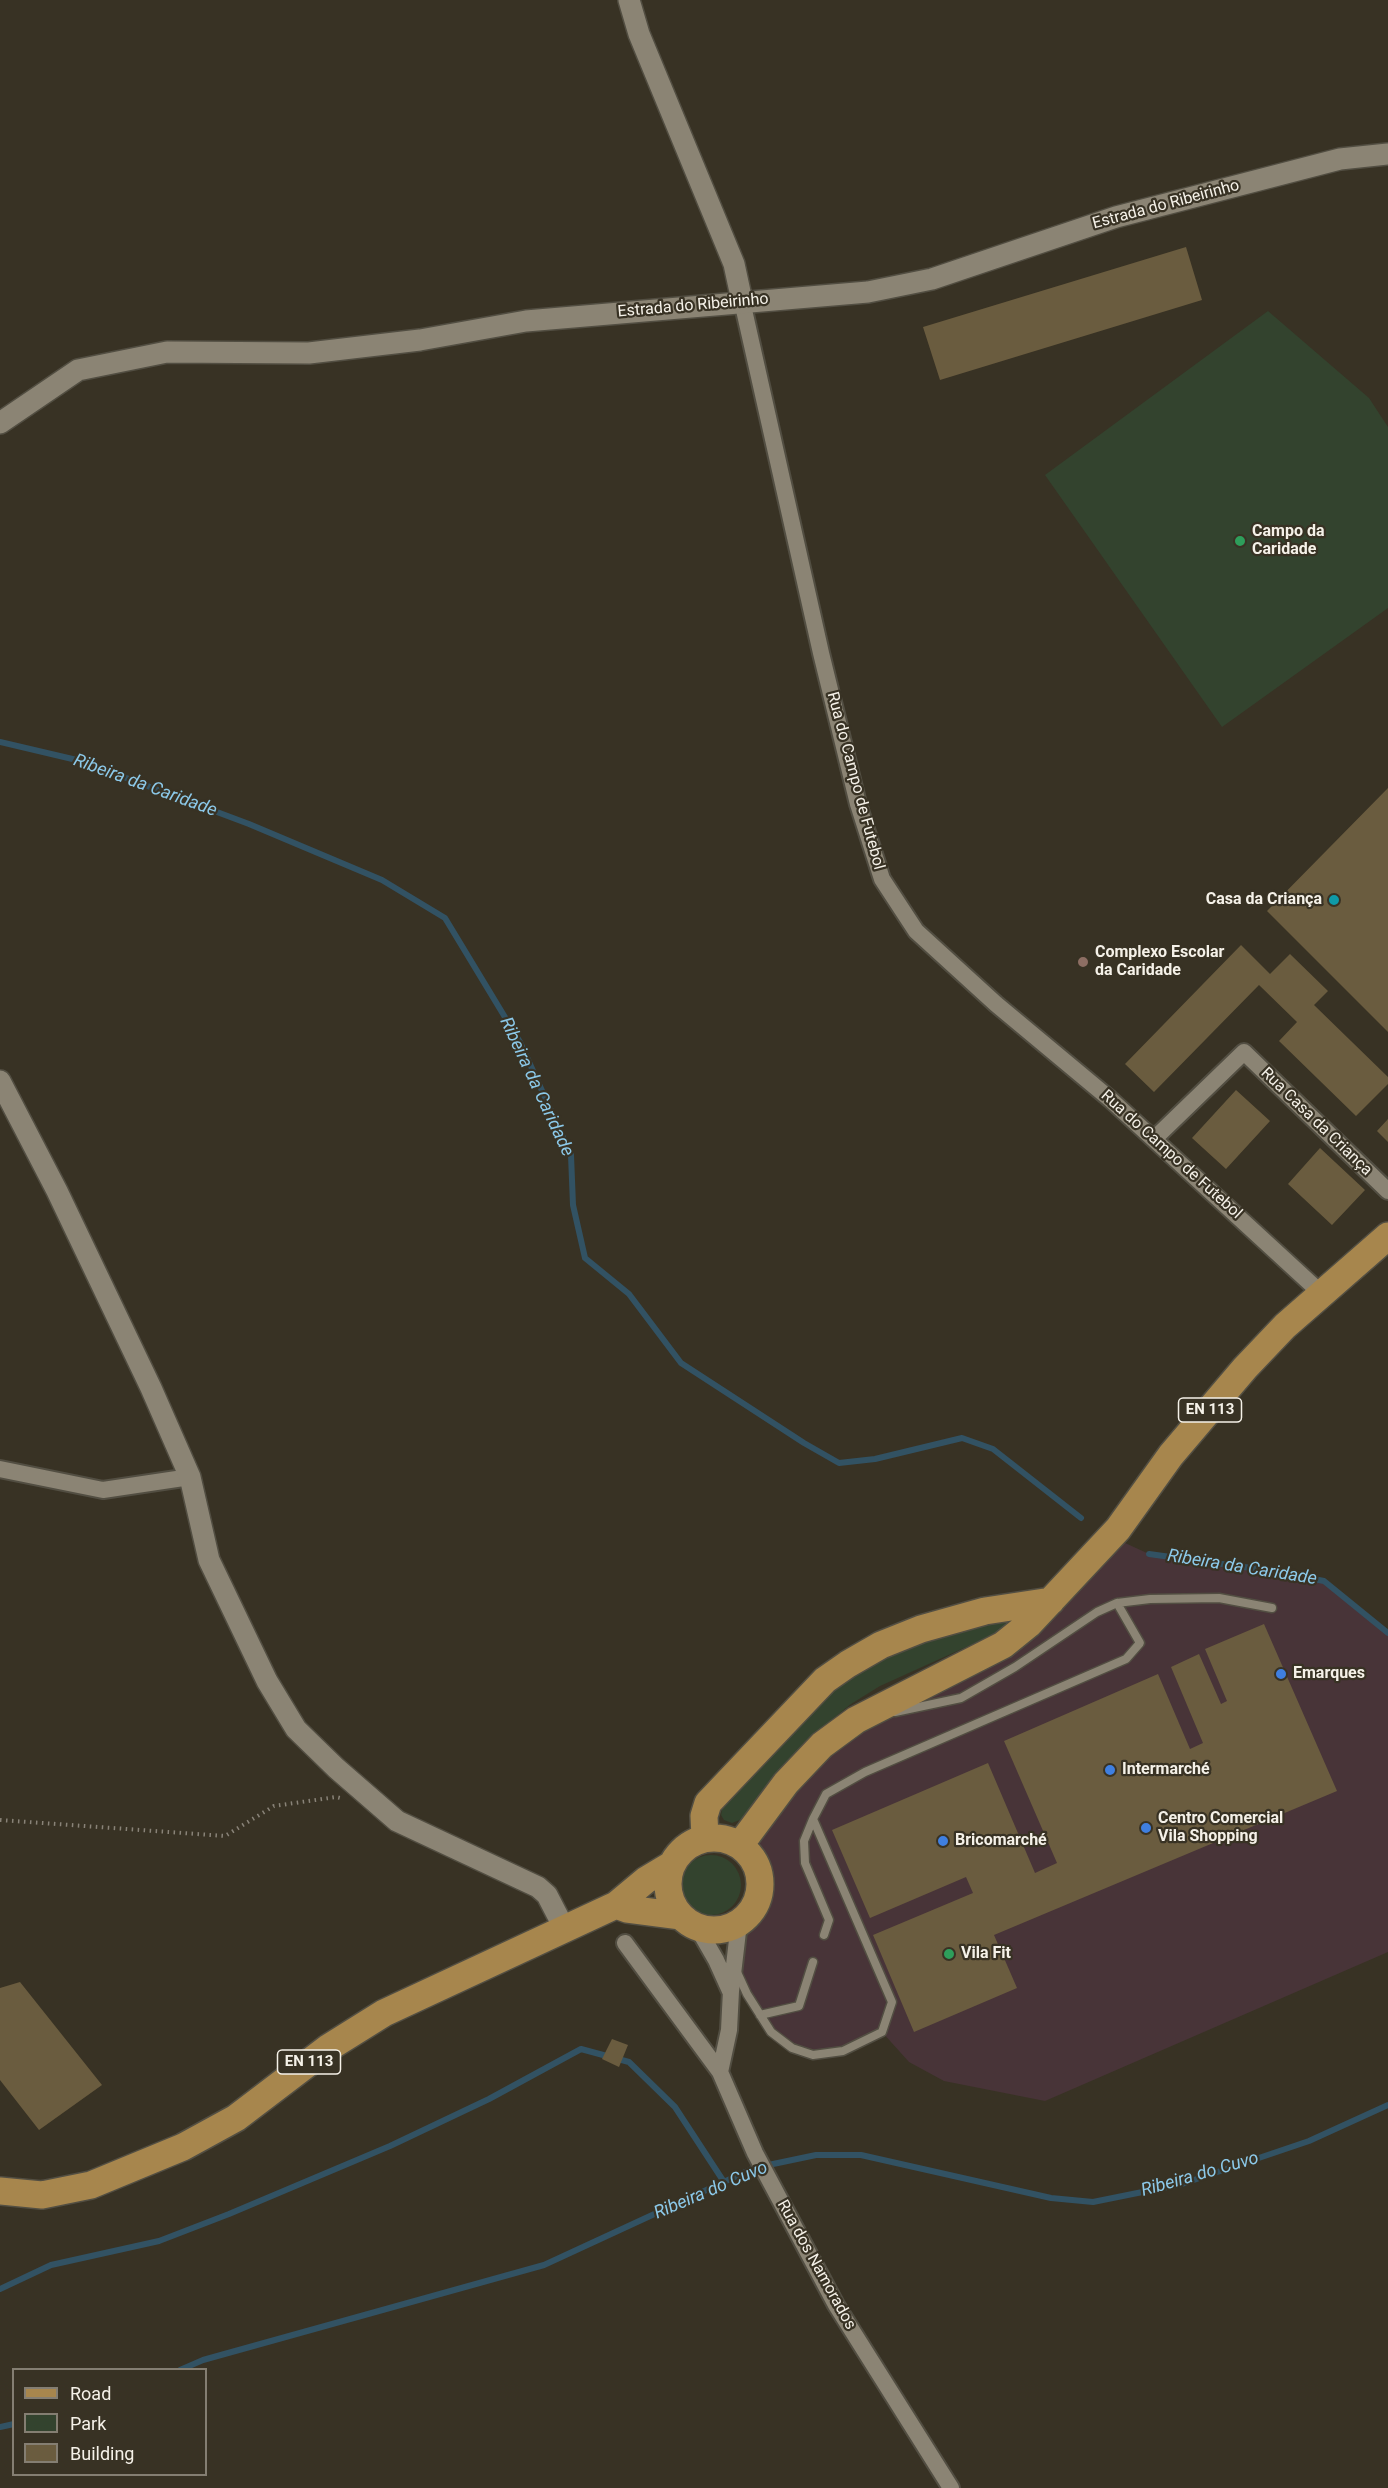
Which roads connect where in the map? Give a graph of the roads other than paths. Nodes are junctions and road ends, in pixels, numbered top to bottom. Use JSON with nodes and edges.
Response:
{"nodes":[{"id":1,"x":629,"y":0,"type":"edge"},
{"id":2,"x":1388,"y":154,"type":"edge"},
{"id":3,"x":742,"y":301,"type":"junction"},
{"id":4,"x":0,"y":423,"type":"edge"},
{"id":5,"x":0,"y":1081,"type":"edge"},
{"id":6,"x":1154,"y":1139,"type":"junction"},
{"id":7,"x":1388,"y":1191,"type":"edge"},
{"id":8,"x":1388,"y":1236,"type":"edge"},
{"id":9,"x":1322,"y":1294,"type":"junction"},
{"id":10,"x":0,"y":1469,"type":"edge"},
{"id":11,"x":190,"y":1477,"type":"junction"},
{"id":12,"x":1051,"y":1601,"type":"junction"},
{"id":13,"x":1118,"y":1603,"type":"junction"},
{"id":14,"x":1272,"y":1608,"type":"dead end"},
{"id":15,"x":856,"y":1720,"type":"junction"},
{"id":16,"x":813,"y":1819,"type":"junction"},
{"id":17,"x":705,"y":1838,"type":"junction"},
{"id":18,"x":740,"y":1845,"type":"junction"},
{"id":19,"x":671,"y":1864,"type":"junction"},
{"id":20,"x":616,"y":1905,"type":"junction"},
{"id":21,"x":689,"y":1922,"type":"junction"},
{"id":22,"x":739,"y":1923,"type":"junction"},
{"id":23,"x":564,"y":1928,"type":"junction"},
{"id":24,"x":824,"y":1935,"type":"dead end"},
{"id":25,"x":625,"y":1943,"type":"dead end"},
{"id":26,"x":813,"y":1962,"type":"dead end"},
{"id":27,"x":734,"y":1967,"type":"junction"},
{"id":28,"x":731,"y":1991,"type":"junction"},
{"id":29,"x":760,"y":2015,"type":"junction"},
{"id":30,"x":720,"y":2072,"type":"junction"},
{"id":31,"x":0,"y":2191,"type":"edge"},
{"id":32,"x":951,"y":2488,"type":"edge"}],
"edges":[{"from":1,"to":3,"type":"street"},
{"from":2,"to":3,"type":"street","name":"Estrada do Ribeirinho"},
{"from":3,"to":4,"type":"street","name":"Estrada do Ribeirinho"},
{"from":3,"to":6,"type":"street","name":"Rua do Campo de Futebol"},
{"from":5,"to":11,"type":"street"},
{"from":6,"to":7,"type":"street","name":"Rua Casa da Criança"},
{"from":6,"to":9,"type":"street","name":"Rua do Campo de Futebol"},
{"from":8,"to":9,"type":"main road","number":"EN 113"},
{"from":9,"to":12,"type":"main road","number":"EN 113"},
{"from":10,"to":11,"type":"street"},
{"from":11,"to":23,"type":"street"},
{"from":12,"to":15,"type":"main road","number":"EN 113"},
{"from":12,"to":17,"type":"main road"},
{"from":13,"to":14,"type":"lane"},
{"from":13,"to":15,"type":"lane"},
{"from":13,"to":16,"type":"lane"},
{"from":15,"to":18,"type":"main road","number":"EN 113"},
{"from":16,"to":24,"type":"lane"},
{"from":16,"to":29,"type":"lane"},
{"from":17,"to":18,"type":"main road"},
{"from":17,"to":19,"type":"main road","number":"EN 113"},
{"from":18,"to":22,"type":"main road"},
{"from":19,"to":20,"type":"main road","number":"EN 113"},
{"from":19,"to":21,"type":"main road"},
{"from":20,"to":21,"type":"main road"},
{"from":20,"to":23,"type":"main road","number":"EN 113"},
{"from":21,"to":22,"type":"main road"},
{"from":21,"to":28,"type":"street"},
{"from":22,"to":27,"type":"street"},
{"from":23,"to":31,"type":"main road","number":"EN 113"},
{"from":25,"to":30,"type":"street","name":"Rua dos Namorados"},
{"from":26,"to":29,"type":"lane"},
{"from":27,"to":28,"type":"street"},
{"from":27,"to":29,"type":"lane"},
{"from":28,"to":30,"type":"street"},
{"from":30,"to":32,"type":"street","name":"Rua dos Namorados"}]}
